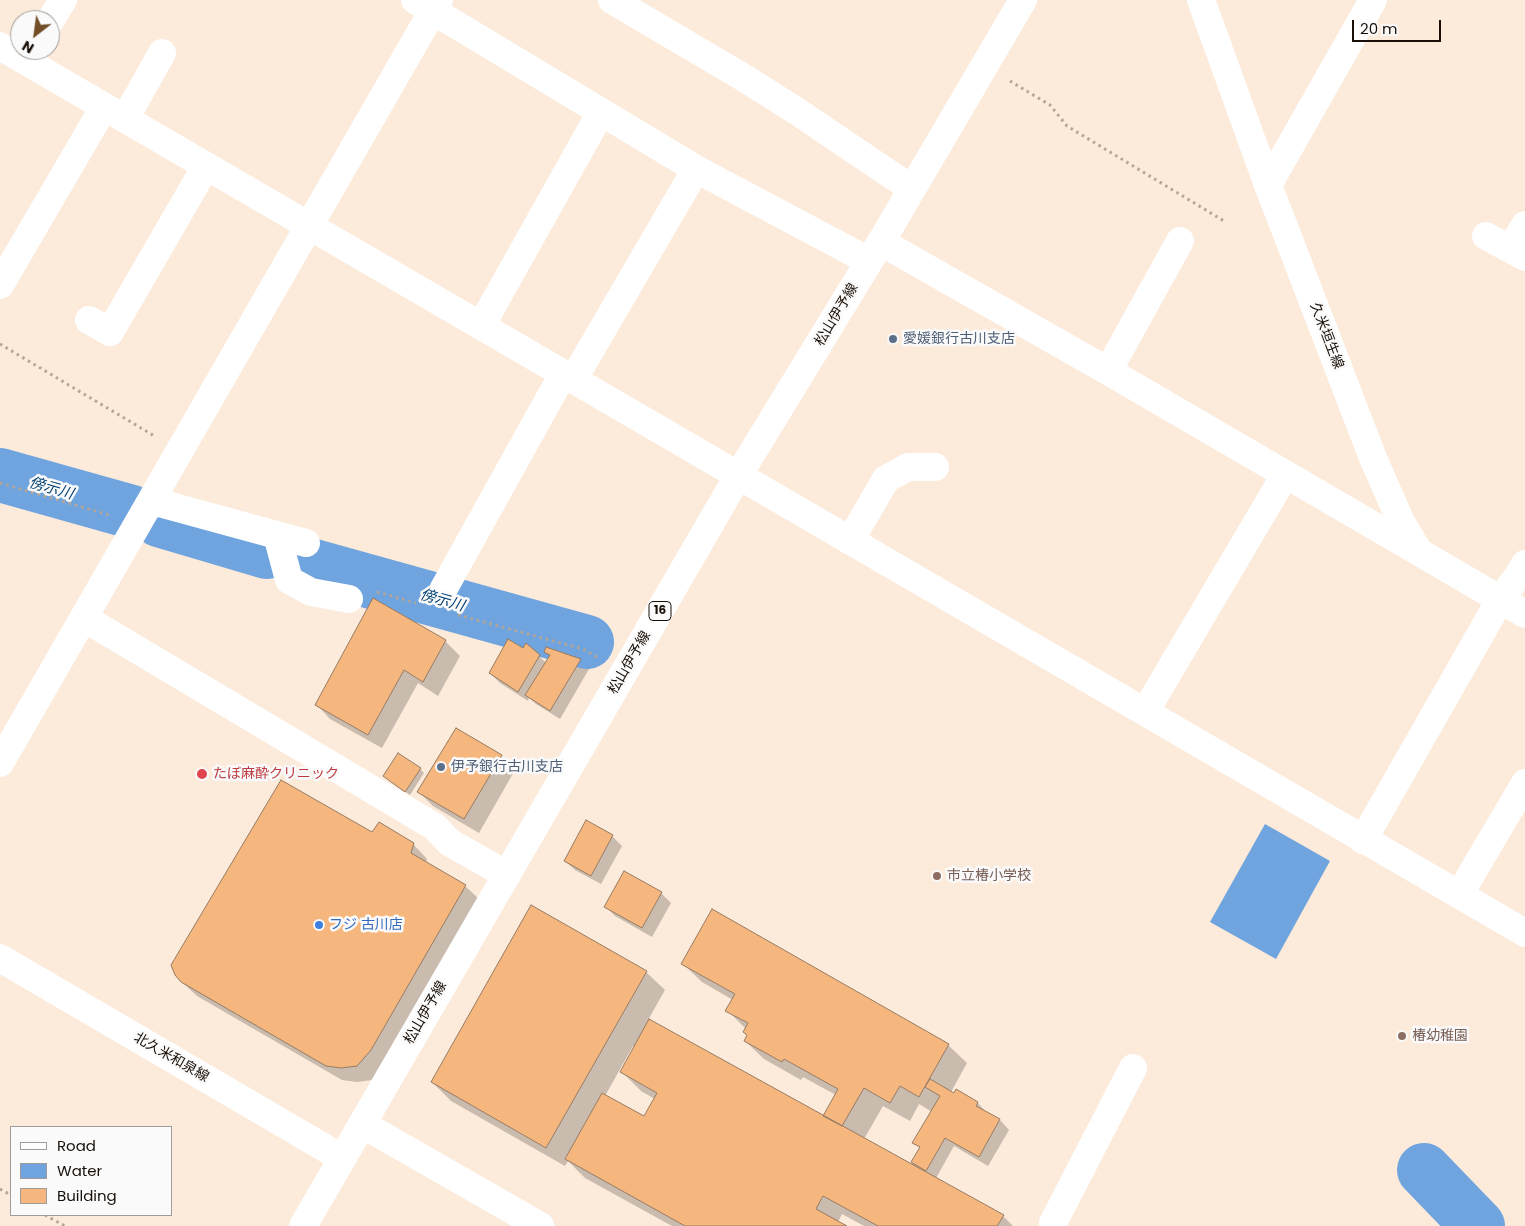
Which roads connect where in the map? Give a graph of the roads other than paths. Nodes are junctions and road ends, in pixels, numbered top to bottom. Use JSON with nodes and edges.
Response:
{"nodes":[{"id":1,"x":612,"y":0,"type":"edge"},
{"id":2,"x":1023,"y":0,"type":"edge"},
{"id":3,"x":1201,"y":0,"type":"edge"},
{"id":4,"x":1373,"y":0,"type":"edge"},
{"id":5,"x":429,"y":3,"type":"edge"},
{"id":6,"x":162,"y":53,"type":"dead end"},
{"id":7,"x":36,"y":60,"type":"edge"},
{"id":8,"x":601,"y":112,"type":"junction"},
{"id":9,"x":114,"y":113,"type":"junction"},
{"id":10,"x":206,"y":166,"type":"junction"},
{"id":11,"x":696,"y":169,"type":"junction"},
{"id":12,"x":1268,"y":185,"type":"junction"},
{"id":13,"x":912,"y":189,"type":"junction"},
{"id":14,"x":1525,"y":225,"type":"edge"},
{"id":15,"x":310,"y":226,"type":"junction"},
{"id":16,"x":1486,"y":236,"type":"dead end"},
{"id":17,"x":1180,"y":241,"type":"dead end"},
{"id":18,"x":875,"y":252,"type":"junction"},
{"id":19,"x":1518,"y":253,"type":"edge"},
{"id":20,"x":0,"y":284,"type":"edge"},
{"id":21,"x":89,"y":320,"type":"dead end"},
{"id":22,"x":481,"y":326,"type":"junction"},
{"id":23,"x":1108,"y":371,"type":"junction"},
{"id":24,"x":568,"y":377,"type":"junction"},
{"id":25,"x":935,"y":467,"type":"dead end"},
{"id":26,"x":1285,"y":475,"type":"junction"},
{"id":27,"x":738,"y":476,"type":"junction"},
{"id":28,"x":152,"y":501,"type":"junction"},
{"id":29,"x":277,"y":535,"type":"junction"},
{"id":30,"x":850,"y":541,"type":"junction"},
{"id":31,"x":306,"y":543,"type":"dead end"},
{"id":32,"x":1419,"y":552,"type":"junction"},
{"id":33,"x":1525,"y":564,"type":"edge"},
{"id":34,"x":443,"y":590,"type":"dead end"},
{"id":35,"x":349,"y":599,"type":"dead end"},
{"id":36,"x":1500,"y":600,"type":"junction"},
{"id":37,"x":1525,"y":614,"type":"edge"},
{"id":38,"x":84,"y":618,"type":"junction"},
{"id":39,"x":1145,"y":712,"type":"junction"},
{"id":40,"x":0,"y":763,"type":"edge"},
{"id":41,"x":1525,"y":783,"type":"edge"},
{"id":42,"x":1363,"y":840,"type":"junction"},
{"id":43,"x":507,"y":875,"type":"junction"},
{"id":44,"x":1459,"y":895,"type":"junction"},
{"id":45,"x":1525,"y":933,"type":"edge"},
{"id":46,"x":0,"y":958,"type":"edge"},
{"id":47,"x":1133,"y":1068,"type":"dead end"},
{"id":48,"x":362,"y":1124,"type":"junction"},
{"id":49,"x":342,"y":1158,"type":"junction"},
{"id":50,"x":498,"y":1216,"type":"edge"},
{"id":51,"x":1053,"y":1225,"type":"edge"},
{"id":52,"x":303,"y":1226,"type":"edge"},
{"id":53,"x":540,"y":1226,"type":"edge"}],
"edges":[{"from":1,"to":13,"type":"street"},
{"from":2,"to":13,"type":"street","name":"松山伊予線","number":"16"},
{"from":3,"to":12,"type":"street","name":"久米垣生線"},
{"from":4,"to":12,"type":"street"},
{"from":5,"to":8,"type":"street"},
{"from":5,"to":15,"type":"street"},
{"from":6,"to":9,"type":"street"},
{"from":7,"to":9,"type":"street"},
{"from":8,"to":11,"type":"street"},
{"from":8,"to":22,"type":"street"},
{"from":9,"to":10,"type":"street"},
{"from":9,"to":20,"type":"street"},
{"from":10,"to":15,"type":"street"},
{"from":10,"to":21,"type":"street"},
{"from":11,"to":18,"type":"street"},
{"from":11,"to":24,"type":"street"},
{"from":12,"to":32,"type":"street","name":"久米垣生線"},
{"from":13,"to":18,"type":"street","name":"松山伊予線","number":"16"},
{"from":14,"to":19,"type":"street"},
{"from":15,"to":22,"type":"street"},
{"from":15,"to":28,"type":"street"},
{"from":16,"to":19,"type":"street"},
{"from":17,"to":23,"type":"street"},
{"from":18,"to":23,"type":"street"},
{"from":18,"to":27,"type":"street","name":"松山伊予線","number":"16"},
{"from":22,"to":24,"type":"street"},
{"from":23,"to":26,"type":"street"},
{"from":24,"to":27,"type":"street"},
{"from":24,"to":34,"type":"street"},
{"from":25,"to":30,"type":"street"},
{"from":26,"to":32,"type":"street"},
{"from":26,"to":39,"type":"street"},
{"from":27,"to":30,"type":"street"},
{"from":27,"to":43,"type":"street","name":"松山伊予線","number":"16"},
{"from":28,"to":29,"type":"street"},
{"from":28,"to":38,"type":"street"},
{"from":29,"to":31,"type":"street"},
{"from":29,"to":35,"type":"street"},
{"from":30,"to":39,"type":"street"},
{"from":32,"to":36,"type":"street","name":"久米垣生線"},
{"from":33,"to":36,"type":"street"},
{"from":36,"to":37,"type":"street","name":"久米垣生線"},
{"from":36,"to":42,"type":"street"},
{"from":38,"to":40,"type":"street"},
{"from":38,"to":43,"type":"street"},
{"from":39,"to":42,"type":"street"},
{"from":41,"to":44,"type":"street"},
{"from":42,"to":44,"type":"street"},
{"from":43,"to":48,"type":"street","name":"松山伊予線","number":"16"},
{"from":44,"to":45,"type":"street"},
{"from":46,"to":49,"type":"street","name":"北久米和泉線"},
{"from":47,"to":51,"type":"street"},
{"from":48,"to":49,"type":"street","name":"松山伊予線","number":"16"},
{"from":48,"to":50,"type":"street"},
{"from":49,"to":52,"type":"street","name":"松山伊予線","number":"16"},
{"from":50,"to":53,"type":"street"}]}
